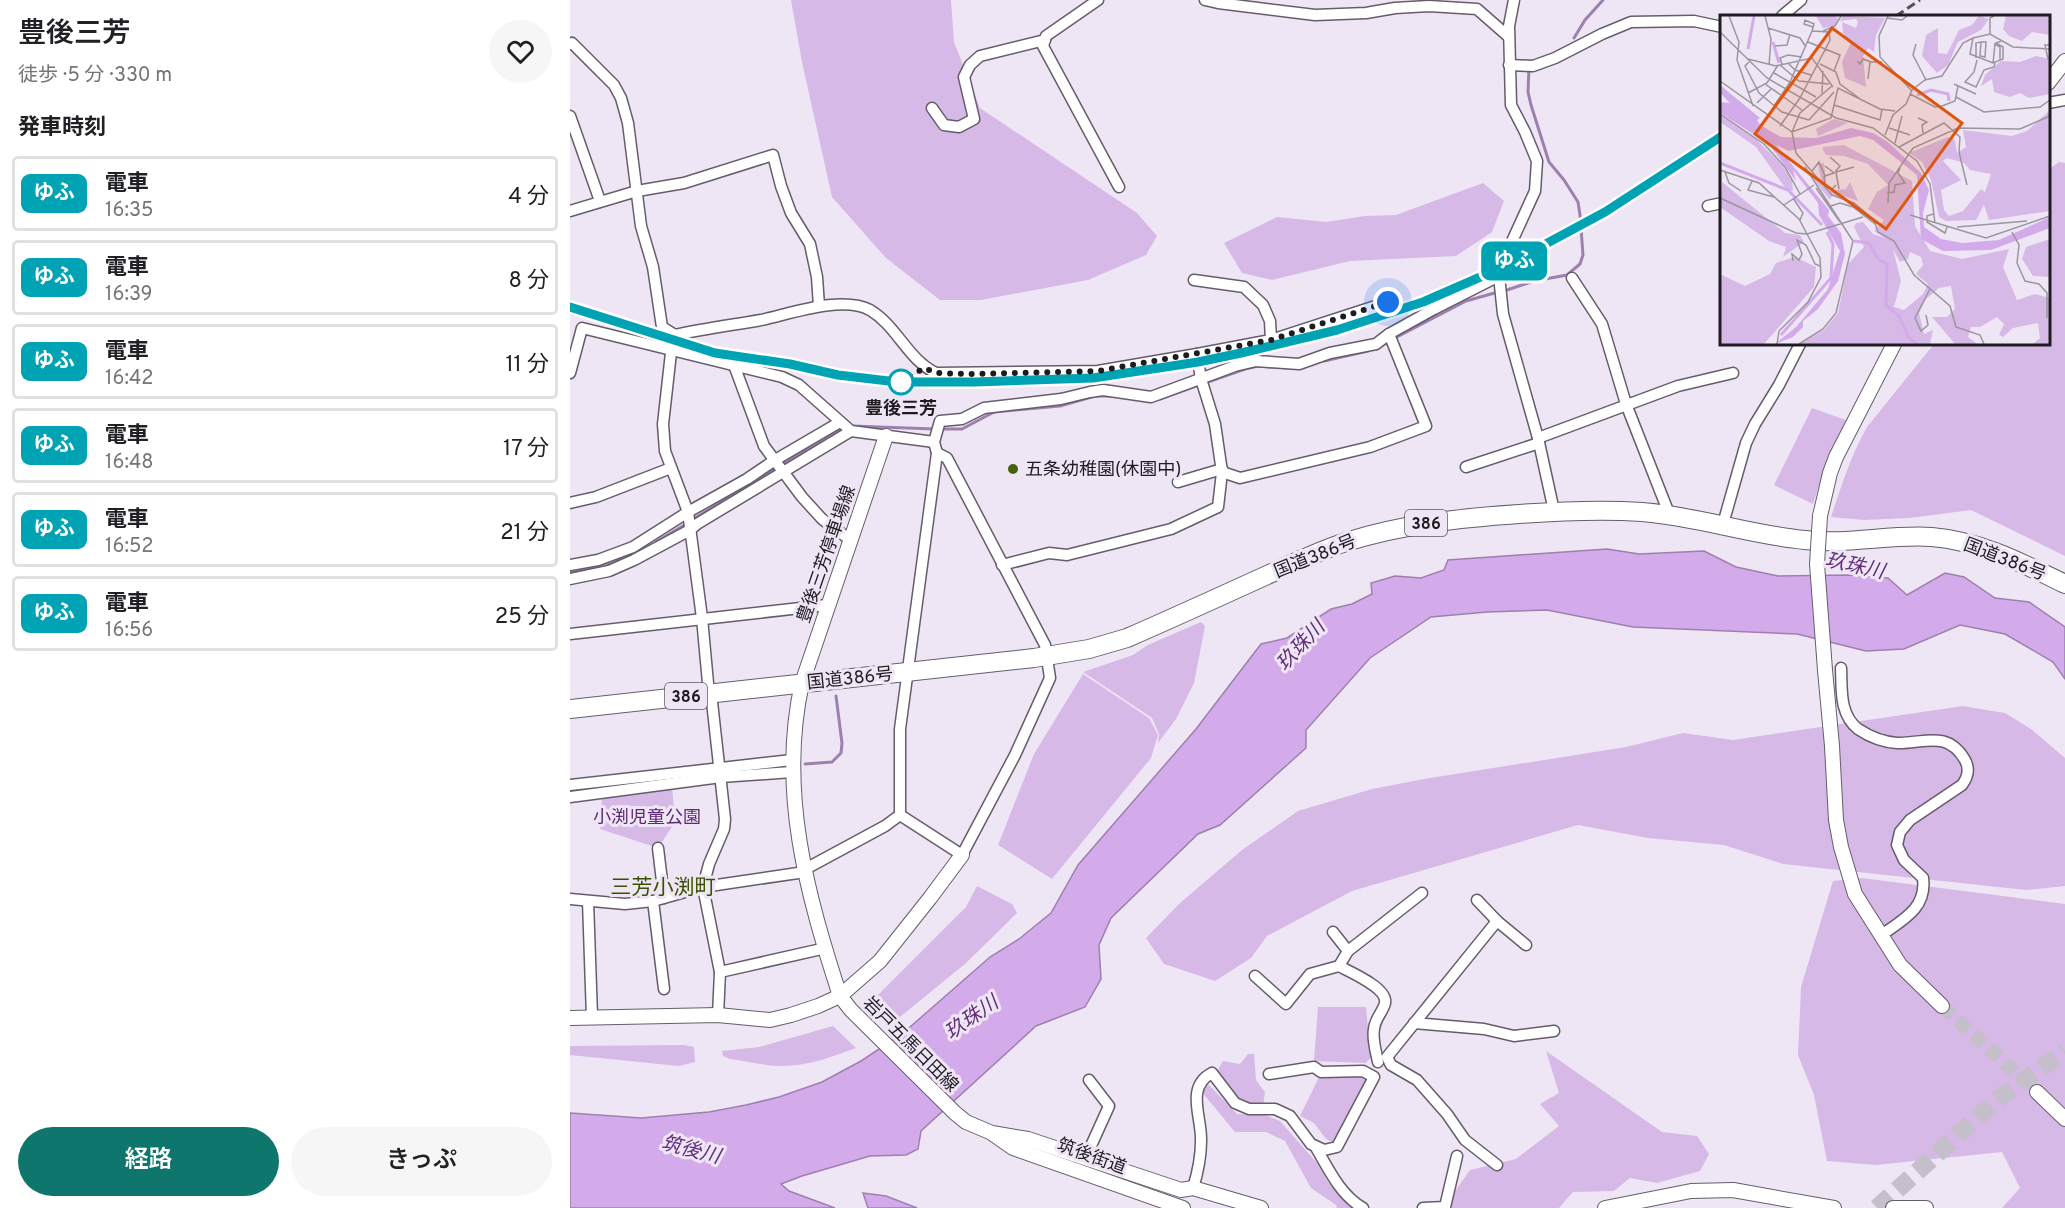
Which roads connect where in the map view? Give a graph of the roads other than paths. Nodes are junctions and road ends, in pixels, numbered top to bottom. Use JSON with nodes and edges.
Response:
{"nodes":[{"id":1,"x":1098,"y":0,"type":"edge"},
{"id":2,"x":1205,"y":0,"type":"edge"},
{"id":3,"x":1514,"y":0,"type":"edge"},
{"id":4,"x":1801,"y":0,"type":"edge"},
{"id":5,"x":1783,"y":15,"type":"edge"},
{"id":6,"x":1720,"y":27,"type":"edge"},
{"id":7,"x":1509,"y":37,"type":"junction"},
{"id":8,"x":1045,"y":40,"type":"junction"},
{"id":9,"x":570,"y":44,"type":"edge"},
{"id":10,"x":2065,"y":61,"type":"edge"},
{"id":11,"x":1509,"y":65,"type":"junction"},
{"id":12,"x":2050,"y":82,"type":"edge"},
{"id":13,"x":2065,"y":100,"type":"edge"},
{"id":14,"x":2050,"y":104,"type":"edge"},
{"id":15,"x":932,"y":108,"type":"dead end"},
{"id":16,"x":570,"y":116,"type":"edge"},
{"id":17,"x":1119,"y":187,"type":"dead end"},
{"id":18,"x":638,"y":191,"type":"junction"},
{"id":19,"x":600,"y":201,"type":"junction"},
{"id":20,"x":1720,"y":203,"type":"edge"},
{"id":21,"x":1708,"y":206,"type":"dead end"},
{"id":22,"x":570,"y":211,"type":"edge"},
{"id":23,"x":1572,"y":278,"type":"dead end"},
{"id":24,"x":1194,"y":280,"type":"dead end"},
{"id":25,"x":1500,"y":280,"type":"junction"},
{"id":26,"x":1388,"y":302,"type":"dead end"},
{"id":27,"x":819,"y":306,"type":"junction"},
{"id":28,"x":675,"y":335,"type":"junction"},
{"id":29,"x":1391,"y":338,"type":"junction"},
{"id":30,"x":1271,"y":340,"type":"junction"},
{"id":31,"x":1799,"y":345,"type":"edge"},
{"id":32,"x":1893,"y":345,"type":"edge"},
{"id":33,"x":670,"y":350,"type":"junction"},
{"id":34,"x":1197,"y":354,"type":"junction"},
{"id":35,"x":572,"y":358,"type":"edge"},
{"id":36,"x":734,"y":365,"type":"junction"},
{"id":37,"x":570,"y":373,"type":"edge"},
{"id":38,"x":1732,"y":373,"type":"dead end"},
{"id":39,"x":1202,"y":383,"type":"junction"},
{"id":40,"x":1626,"y":404,"type":"junction"},
{"id":41,"x":840,"y":422,"type":"junction"},
{"id":42,"x":851,"y":431,"type":"junction"},
{"id":43,"x":886,"y":436,"type":"junction"},
{"id":44,"x":1539,"y":441,"type":"junction"},
{"id":45,"x":935,"y":448,"type":"junction"},
{"id":46,"x":775,"y":460,"type":"junction"},
{"id":47,"x":1466,"y":467,"type":"dead end"},
{"id":48,"x":671,"y":468,"type":"junction"},
{"id":49,"x":1222,"y":471,"type":"junction"},
{"id":50,"x":784,"y":472,"type":"junction"},
{"id":51,"x":1178,"y":482,"type":"dead end"},
{"id":52,"x":570,"y":503,"type":"edge"},
{"id":53,"x":688,"y":512,"type":"junction"},
{"id":54,"x":1554,"y":512,"type":"junction"},
{"id":55,"x":1670,"y":516,"type":"junction"},
{"id":56,"x":1723,"y":524,"type":"junction"},
{"id":57,"x":690,"y":530,"type":"junction"},
{"id":58,"x":849,"y":539,"type":"junction"},
{"id":59,"x":570,"y":565,"type":"edge"},
{"id":60,"x":1002,"y":565,"type":"junction"},
{"id":61,"x":570,"y":579,"type":"edge"},
{"id":62,"x":2065,"y":584,"type":"edge"},
{"id":63,"x":827,"y":605,"type":"junction"},
{"id":64,"x":702,"y":618,"type":"junction"},
{"id":65,"x":570,"y":634,"type":"edge"},
{"id":66,"x":1048,"y":656,"type":"junction"},
{"id":67,"x":1840,"y":668,"type":"dead end"},
{"id":68,"x":908,"y":672,"type":"junction"},
{"id":69,"x":802,"y":683,"type":"junction"},
{"id":70,"x":710,"y":693,"type":"junction"},
{"id":71,"x":570,"y":708,"type":"edge"},
{"id":72,"x":792,"y":766,"type":"junction"},
{"id":73,"x":720,"y":773,"type":"junction"},
{"id":74,"x":570,"y":785,"type":"edge"},
{"id":75,"x":570,"y":797,"type":"edge"},
{"id":76,"x":900,"y":815,"type":"junction"},
{"id":77,"x":658,"y":848,"type":"dead end"},
{"id":78,"x":962,"y":855,"type":"junction"},
{"id":79,"x":805,"y":868,"type":"junction"},
{"id":80,"x":703,"y":887,"type":"junction"},
{"id":81,"x":1422,"y":893,"type":"dead end"},
{"id":82,"x":570,"y":899,"type":"edge"},
{"id":83,"x":658,"y":900,"type":"junction"},
{"id":84,"x":1476,"y":900,"type":"dead end"},
{"id":85,"x":588,"y":901,"type":"junction"},
{"id":86,"x":1497,"y":921,"type":"junction"},
{"id":87,"x":1333,"y":932,"type":"dead end"},
{"id":88,"x":1880,"y":936,"type":"junction"},
{"id":89,"x":1526,"y":945,"type":"dead end"},
{"id":90,"x":826,"y":948,"type":"junction"},
{"id":91,"x":1348,"y":951,"type":"junction"},
{"id":92,"x":1339,"y":966,"type":"junction"},
{"id":93,"x":720,"y":972,"type":"junction"},
{"id":94,"x":1255,"y":976,"type":"dead end"},
{"id":95,"x":664,"y":989,"type":"dead end"},
{"id":96,"x":840,"y":996,"type":"junction"},
{"id":97,"x":1942,"y":1006,"type":"tunnel mouth"},
{"id":98,"x":718,"y":1015,"type":"junction"},
{"id":99,"x":592,"y":1017,"type":"junction"},
{"id":100,"x":570,"y":1018,"type":"edge"},
{"id":101,"x":1414,"y":1023,"type":"junction"},
{"id":102,"x":1554,"y":1031,"type":"dead end"},
{"id":103,"x":1383,"y":1060,"type":"junction"},
{"id":104,"x":1367,"y":1073,"type":"junction"},
{"id":105,"x":1269,"y":1074,"type":"dead end"},
{"id":106,"x":1089,"y":1080,"type":"dead end"},
{"id":107,"x":2037,"y":1092,"type":"tunnel mouth"},
{"id":108,"x":2065,"y":1119,"type":"edge"},
{"id":109,"x":992,"y":1133,"type":"junction"},
{"id":110,"x":1315,"y":1145,"type":"junction"},
{"id":111,"x":1457,"y":1156,"type":"dead end"},
{"id":112,"x":1081,"y":1158,"type":"junction"},
{"id":113,"x":1497,"y":1165,"type":"dead end"},
{"id":114,"x":1193,"y":1188,"type":"junction"},
{"id":115,"x":1183,"y":1208,"type":"edge"},
{"id":116,"x":1261,"y":1208,"type":"edge"},
{"id":117,"x":1363,"y":1208,"type":"edge"},
{"id":118,"x":1423,"y":1208,"type":"edge"},
{"id":119,"x":1605,"y":1208,"type":"edge"},
{"id":120,"x":1834,"y":1208,"type":"edge"},
{"id":121,"x":1893,"y":1208,"type":"edge"},
{"id":122,"x":1926,"y":1208,"type":"edge"}],
"edges":[{"from":1,"to":8,"type":"street"},
{"from":2,"to":7,"type":"street"},
{"from":3,"to":7,"type":"street"},
{"from":4,"to":5,"type":"street"},
{"from":6,"to":11,"type":"street"},
{"from":7,"to":11,"type":"street"},
{"from":8,"to":15,"type":"street"},
{"from":8,"to":17,"type":"street"},
{"from":9,"to":18,"type":"street"},
{"from":10,"to":12,"type":"street"},
{"from":11,"to":25,"type":"street"},
{"from":13,"to":14,"type":"street"},
{"from":16,"to":19,"type":"street"},
{"from":18,"to":19,"type":"street"},
{"from":18,"to":27,"type":"street"},
{"from":18,"to":28,"type":"street"},
{"from":19,"to":22,"type":"street"},
{"from":20,"to":21,"type":"street"},
{"from":23,"to":40,"type":"street"},
{"from":24,"to":30,"type":"street"},
{"from":25,"to":29,"type":"street"},
{"from":25,"to":44,"type":"street"},
{"from":26,"to":30,"type":"street"},
{"from":27,"to":28,"type":"street"},
{"from":27,"to":34,"type":"street"},
{"from":28,"to":33,"type":"street"},
{"from":29,"to":39,"type":"street"},
{"from":29,"to":49,"type":"street"},
{"from":30,"to":34,"type":"street"},
{"from":31,"to":56,"type":"street"},
{"from":32,"to":88,"type":"street","bridge":true},
{"from":33,"to":35,"type":"street"},
{"from":33,"to":36,"type":"street"},
{"from":33,"to":48,"type":"street"},
{"from":34,"to":39,"type":"street"},
{"from":35,"to":37,"type":"street"},
{"from":36,"to":41,"type":"street"},
{"from":36,"to":46,"type":"street"},
{"from":38,"to":40,"type":"street"},
{"from":39,"to":45,"type":"street"},
{"from":39,"to":49,"type":"street"},
{"from":40,"to":44,"type":"street"},
{"from":40,"to":55,"type":"street"},
{"from":41,"to":42,"type":"street"},
{"from":41,"to":46,"type":"street"},
{"from":42,"to":43,"type":"street"},
{"from":42,"to":50,"type":"street"},
{"from":43,"to":45,"type":"street"},
{"from":43,"to":58,"type":"street","name":"豊後三芳停車場線"},
{"from":44,"to":47,"type":"street"},
{"from":44,"to":54,"type":"street"},
{"from":45,"to":60,"type":"street"},
{"from":45,"to":68,"type":"street"},
{"from":46,"to":50,"type":"street"},
{"from":46,"to":53,"type":"street"},
{"from":48,"to":52,"type":"street"},
{"from":48,"to":53,"type":"street"},
{"from":49,"to":51,"type":"street"},
{"from":49,"to":60,"type":"street"},
{"from":50,"to":57,"type":"street"},
{"from":50,"to":58,"type":"street"},
{"from":53,"to":57,"type":"street"},
{"from":53,"to":59,"type":"street"},
{"from":54,"to":55,"type":"highway","name":"国道386号","number":"386"},
{"from":54,"to":66,"type":"highway","name":"国道386号","number":"386"},
{"from":55,"to":56,"type":"highway","name":"国道386号","number":"386"},
{"from":56,"to":62,"type":"highway","name":"国道386号","number":"386"},
{"from":57,"to":61,"type":"street"},
{"from":57,"to":64,"type":"street"},
{"from":58,"to":63,"type":"street","name":"豊後三芳停車場線"},
{"from":60,"to":66,"type":"street"},
{"from":63,"to":64,"type":"street"},
{"from":63,"to":69,"type":"street","name":"豊後三芳停車場線"},
{"from":64,"to":65,"type":"street"},
{"from":64,"to":70,"type":"street"},
{"from":66,"to":68,"type":"highway","name":"国道386号","number":"386"},
{"from":66,"to":78,"type":"street"},
{"from":67,"to":88,"type":"street"},
{"from":68,"to":69,"type":"highway","name":"国道386号","number":"386"},
{"from":68,"to":76,"type":"street"},
{"from":69,"to":70,"type":"highway","name":"国道386号","number":"386"},
{"from":69,"to":72,"type":"street","name":"岩戸五馬日田線"},
{"from":70,"to":71,"type":"highway","name":"国道386号","number":"386"},
{"from":70,"to":73,"type":"street"},
{"from":72,"to":73,"type":"street"},
{"from":72,"to":79,"type":"street","name":"岩戸五馬日田線"},
{"from":73,"to":74,"type":"street"},
{"from":73,"to":75,"type":"street"},
{"from":73,"to":80,"type":"street"},
{"from":76,"to":78,"type":"street"},
{"from":76,"to":79,"type":"street"},
{"from":77,"to":83,"type":"street"},
{"from":78,"to":96,"type":"street"},
{"from":79,"to":80,"type":"street"},
{"from":79,"to":90,"type":"street","name":"岩戸五馬日田線"},
{"from":80,"to":83,"type":"street"},
{"from":80,"to":93,"type":"street"},
{"from":81,"to":91,"type":"street"},
{"from":82,"to":85,"type":"street"},
{"from":83,"to":85,"type":"street"},
{"from":83,"to":95,"type":"street"},
{"from":84,"to":86,"type":"street"},
{"from":85,"to":99,"type":"street"},
{"from":86,"to":89,"type":"street"},
{"from":86,"to":101,"type":"street"},
{"from":87,"to":91,"type":"street"},
{"from":88,"to":97,"type":"street"},
{"from":90,"to":93,"type":"street"},
{"from":90,"to":96,"type":"street","name":"岩戸五馬日田線"},
{"from":91,"to":92,"type":"street"},
{"from":92,"to":94,"type":"street"},
{"from":92,"to":103,"type":"street"},
{"from":93,"to":98,"type":"street"},
{"from":96,"to":98,"type":"street"},
{"from":96,"to":109,"type":"street","name":"岩戸五馬日田線"},
{"from":98,"to":99,"type":"street"},
{"from":99,"to":100,"type":"street"},
{"from":101,"to":102,"type":"street"},
{"from":101,"to":103,"type":"street"},
{"from":103,"to":104,"type":"street"},
{"from":103,"to":113,"type":"street"},
{"from":104,"to":105,"type":"street"},
{"from":104,"to":110,"type":"street"},
{"from":106,"to":112,"type":"street"},
{"from":107,"to":108,"type":"street"},
{"from":109,"to":112,"type":"street","name":"岩戸五馬日田線"},
{"from":109,"to":115,"type":"street","name":"筑後街道"},
{"from":110,"to":114,"type":"street"},
{"from":110,"to":117,"type":"street"},
{"from":111,"to":118,"type":"street"},
{"from":112,"to":114,"type":"street","name":"岩戸五馬日田線"},
{"from":114,"to":116,"type":"street","name":"岩戸五馬日田線"},
{"from":119,"to":120,"type":"street"},
{"from":121,"to":122,"type":"street"}]}
